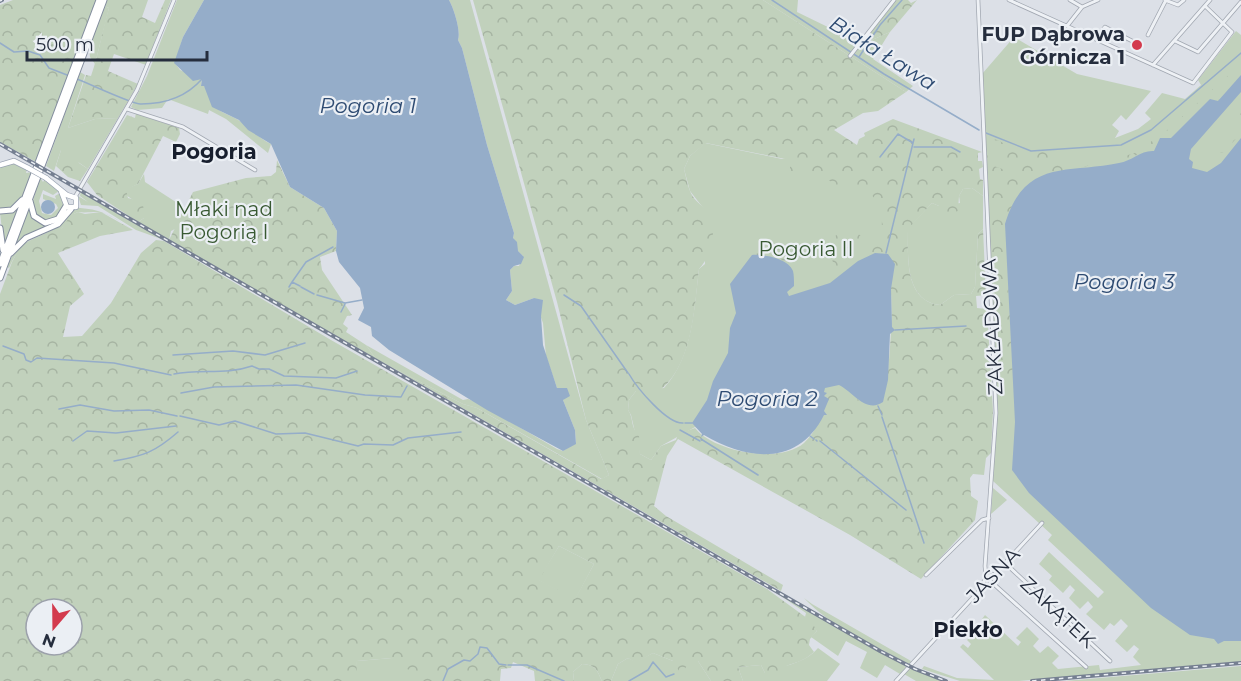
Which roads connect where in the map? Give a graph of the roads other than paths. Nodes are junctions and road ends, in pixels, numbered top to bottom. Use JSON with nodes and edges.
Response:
{"nodes":[{"id":1,"x":99,"y":0,"type":"edge"},
{"id":2,"x":104,"y":0,"type":"edge"},
{"id":3,"x":174,"y":0,"type":"edge"},
{"id":4,"x":894,"y":0,"type":"edge"},
{"id":5,"x":978,"y":0,"type":"edge"},
{"id":6,"x":1009,"y":0,"type":"edge"},
{"id":7,"x":1071,"y":0,"type":"edge"},
{"id":8,"x":1098,"y":0,"type":"edge"},
{"id":9,"x":1165,"y":0,"type":"edge"},
{"id":10,"x":1184,"y":0,"type":"edge"},
{"id":11,"x":1210,"y":0,"type":"edge"},
{"id":12,"x":1241,"y":2,"type":"edge"},
{"id":13,"x":1083,"y":6,"type":"junction"},
{"id":14,"x":1205,"y":6,"type":"junction"},
{"id":15,"x":1223,"y":22,"type":"junction"},
{"id":16,"x":1067,"y":26,"type":"junction"},
{"id":17,"x":1148,"y":35,"type":"dead end"},
{"id":18,"x":1096,"y":39,"type":"junction"},
{"id":19,"x":1175,"y":41,"type":"junction"},
{"id":20,"x":1134,"y":42,"type":"dead end"},
{"id":21,"x":852,"y":54,"type":"dead end"},
{"id":22,"x":1153,"y":65,"type":"junction"},
{"id":23,"x":74,"y":73,"type":"junction"},
{"id":24,"x":127,"y":109,"type":"junction"},
{"id":25,"x":0,"y":165,"type":"edge"},
{"id":26,"x":255,"y":170,"type":"dead end"},
{"id":27,"x":29,"y":194,"type":"junction"},
{"id":28,"x":70,"y":202,"type":"junction"},
{"id":29,"x":0,"y":211,"type":"edge"},
{"id":30,"x":0,"y":228,"type":"edge"},
{"id":31,"x":3,"y":261,"type":"edge"},
{"id":32,"x":0,"y":278,"type":"edge"},
{"id":33,"x":988,"y":518,"type":"junction"},
{"id":34,"x":1042,"y":523,"type":"dead end"},
{"id":35,"x":1005,"y":563,"type":"junction"},
{"id":36,"x":926,"y":575,"type":"dead end"},
{"id":37,"x":986,"y":577,"type":"junction"},
{"id":38,"x":1110,"y":661,"type":"dead end"},
{"id":39,"x":1086,"y":667,"type":"dead end"},
{"id":40,"x":896,"y":681,"type":"edge"}],
"edges":[{"from":1,"to":23,"type":"highway"},
{"from":2,"to":23,"type":"highway"},
{"from":3,"to":24,"type":"street"},
{"from":4,"to":21,"type":"street"},
{"from":5,"to":33,"type":"street","name":"ZAKŁADOWA"},
{"from":6,"to":16,"type":"street"},
{"from":7,"to":13,"type":"street"},
{"from":8,"to":13,"type":"street"},
{"from":9,"to":10,"type":"street"},
{"from":9,"to":17,"type":"street"},
{"from":11,"to":14,"type":"street"},
{"from":12,"to":15,"type":"street"},
{"from":13,"to":16,"type":"street"},
{"from":14,"to":15,"type":"street"},
{"from":14,"to":19,"type":"street"},
{"from":15,"to":19,"type":"street"},
{"from":15,"to":22,"type":"street"},
{"from":16,"to":18,"type":"street"},
{"from":18,"to":20,"type":"street"},
{"from":18,"to":22,"type":"street"},
{"from":19,"to":22,"type":"street"},
{"from":23,"to":27,"type":"highway"},
{"from":24,"to":26,"type":"street"},
{"from":24,"to":28,"type":"street"},
{"from":25,"to":28,"type":"main road","bridge":true},
{"from":27,"to":28,"type":"highway"},
{"from":27,"to":29,"type":"highway"},
{"from":27,"to":31,"type":"highway"},
{"from":28,"to":31,"type":"highway"},
{"from":30,"to":31,"type":"highway"},
{"from":31,"to":32,"type":"highway"},
{"from":33,"to":36,"type":"street"},
{"from":33,"to":37,"type":"street","name":"ZAKŁADOWA"},
{"from":34,"to":35,"type":"street","name":"JASNA"},
{"from":35,"to":37,"type":"street","name":"JASNA"},
{"from":35,"to":38,"type":"street","name":"ZAKĄTEK"},
{"from":37,"to":39,"type":"street"},
{"from":37,"to":40,"type":"street","name":"JASNA"}]}
